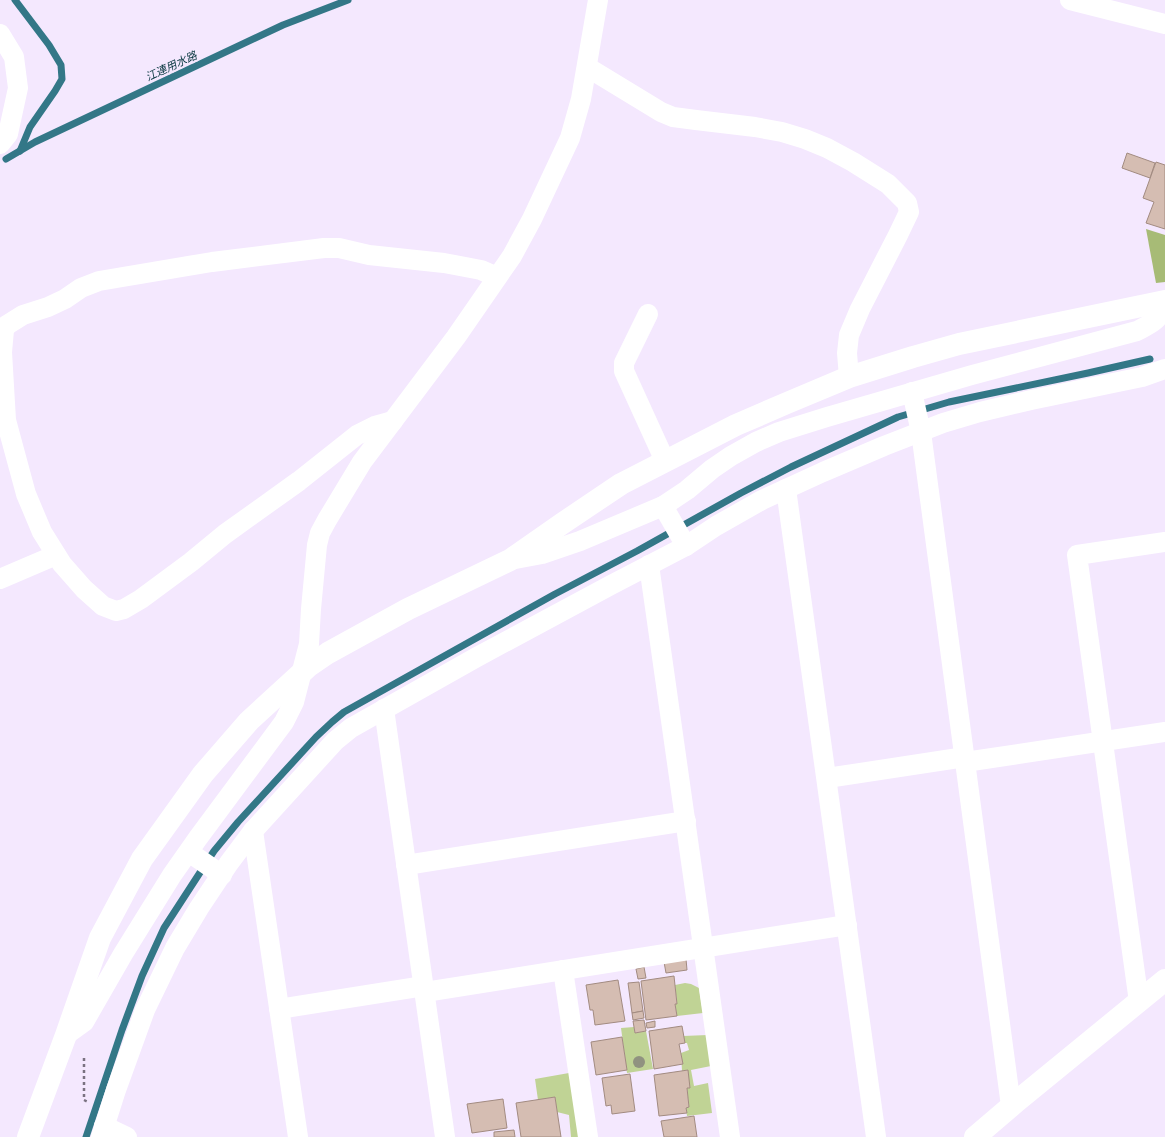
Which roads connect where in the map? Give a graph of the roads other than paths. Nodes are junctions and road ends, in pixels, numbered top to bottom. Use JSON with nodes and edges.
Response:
{"nodes":[{"id":1,"x":598,"y":0,"type":"edge"},
{"id":2,"x":1070,"y":0,"type":"edge"},
{"id":3,"x":1165,"y":24,"type":"edge"},
{"id":4,"x":0,"y":34,"type":"edge"},
{"id":5,"x":587,"y":67,"type":"junction"},
{"id":6,"x":0,"y":144,"type":"edge"},
{"id":7,"x":498,"y":277,"type":"junction"},
{"id":8,"x":1165,"y":301,"type":"edge"},
{"id":9,"x":1165,"y":305,"type":"edge"},
{"id":10,"x":648,"y":314,"type":"dead end"},
{"id":11,"x":2,"y":324,"type":"edge"},
{"id":12,"x":1165,"y":369,"type":"edge"},
{"id":13,"x":849,"y":377,"type":"junction"},
{"id":14,"x":912,"y":392,"type":"junction"},
{"id":15,"x":393,"y":421,"type":"junction"},
{"id":16,"x":746,"y":421,"type":"junction"},
{"id":17,"x":921,"y":432,"type":"junction"},
{"id":18,"x":756,"y":442,"type":"junction"},
{"id":19,"x":664,"y":461,"type":"junction"},
{"id":20,"x":786,"y":489,"type":"junction"},
{"id":21,"x":663,"y":506,"type":"junction"},
{"id":22,"x":1165,"y":542,"type":"edge"},
{"id":23,"x":686,"y":546,"type":"junction"},
{"id":24,"x":56,"y":555,"type":"junction"},
{"id":25,"x":510,"y":560,"type":"junction"},
{"id":26,"x":649,"y":565,"type":"junction"},
{"id":27,"x":0,"y":579,"type":"edge"},
{"id":28,"x":303,"y":671,"type":"junction"},
{"id":29,"x":384,"y":709,"type":"junction"},
{"id":30,"x":1165,"y":732,"type":"edge"},
{"id":31,"x":1103,"y":741,"type":"junction"},
{"id":32,"x":965,"y":760,"type":"junction"},
{"id":33,"x":827,"y":778,"type":"junction"},
{"id":34,"x":686,"y":821,"type":"junction"},
{"id":35,"x":253,"y":831,"type":"junction"},
{"id":36,"x":196,"y":858,"type":"dead end"},
{"id":37,"x":406,"y":864,"type":"junction"},
{"id":38,"x":222,"y":875,"type":"junction"},
{"id":39,"x":847,"y":925,"type":"junction"},
{"id":40,"x":703,"y":947,"type":"junction"},
{"id":41,"x":563,"y":970,"type":"junction"},
{"id":42,"x":1165,"y":980,"type":"edge"},
{"id":43,"x":424,"y":989,"type":"junction"},
{"id":44,"x":1139,"y":1002,"type":"junction"},
{"id":45,"x":279,"y":1009,"type":"junction"},
{"id":46,"x":66,"y":1035,"type":"junction"},
{"id":47,"x":1011,"y":1106,"type":"junction"},
{"id":48,"x":102,"y":1132,"type":"edge"},
{"id":49,"x":28,"y":1137,"type":"edge"},
{"id":50,"x":127,"y":1137,"type":"edge"},
{"id":51,"x":298,"y":1137,"type":"edge"},
{"id":52,"x":445,"y":1137,"type":"edge"},
{"id":53,"x":588,"y":1137,"type":"edge"},
{"id":54,"x":730,"y":1137,"type":"edge"},
{"id":55,"x":876,"y":1137,"type":"edge"},
{"id":56,"x":975,"y":1137,"type":"edge"}],
"edges":[{"from":1,"to":5,"type":"street"},
{"from":2,"to":3,"type":"street"},
{"from":4,"to":6,"type":"street"},
{"from":5,"to":7,"type":"street"},
{"from":5,"to":13,"type":"street"},
{"from":7,"to":11,"type":"street"},
{"from":7,"to":15,"type":"street"},
{"from":8,"to":13,"type":"street"},
{"from":9,"to":14,"type":"street"},
{"from":10,"to":19,"type":"street"},
{"from":11,"to":24,"type":"street"},
{"from":12,"to":17,"type":"street"},
{"from":13,"to":16,"type":"street"},
{"from":14,"to":17,"type":"street"},
{"from":14,"to":18,"type":"street"},
{"from":15,"to":24,"type":"street"},
{"from":15,"to":28,"type":"street"},
{"from":16,"to":18,"type":"street"},
{"from":16,"to":19,"type":"street"},
{"from":17,"to":20,"type":"street"},
{"from":17,"to":32,"type":"street"},
{"from":18,"to":21,"type":"street"},
{"from":19,"to":25,"type":"street"},
{"from":20,"to":23,"type":"street"},
{"from":20,"to":33,"type":"street"},
{"from":21,"to":23,"type":"street"},
{"from":21,"to":25,"type":"street"},
{"from":22,"to":31,"type":"street"},
{"from":23,"to":26,"type":"street"},
{"from":24,"to":27,"type":"street"},
{"from":25,"to":28,"type":"street"},
{"from":26,"to":29,"type":"street"},
{"from":26,"to":34,"type":"street"},
{"from":28,"to":46,"type":"street"},
{"from":28,"to":46,"type":"street"},
{"from":29,"to":35,"type":"street"},
{"from":29,"to":37,"type":"street"},
{"from":30,"to":31,"type":"street"},
{"from":31,"to":32,"type":"street"},
{"from":31,"to":44,"type":"street"},
{"from":32,"to":33,"type":"street"},
{"from":32,"to":47,"type":"street"},
{"from":33,"to":39,"type":"street"},
{"from":34,"to":37,"type":"street"},
{"from":34,"to":40,"type":"street"},
{"from":35,"to":38,"type":"street"},
{"from":35,"to":45,"type":"street"},
{"from":36,"to":38,"type":"street"},
{"from":37,"to":43,"type":"street"},
{"from":38,"to":48,"type":"street"},
{"from":39,"to":40,"type":"street"},
{"from":39,"to":55,"type":"street"},
{"from":40,"to":41,"type":"street"},
{"from":40,"to":54,"type":"street"},
{"from":41,"to":43,"type":"street"},
{"from":41,"to":53,"type":"street"},
{"from":42,"to":44,"type":"street"},
{"from":43,"to":45,"type":"street"},
{"from":43,"to":52,"type":"street"},
{"from":44,"to":47,"type":"street"},
{"from":45,"to":51,"type":"street"},
{"from":46,"to":49,"type":"street"},
{"from":47,"to":56,"type":"street"},
{"from":48,"to":50,"type":"street"}]}
